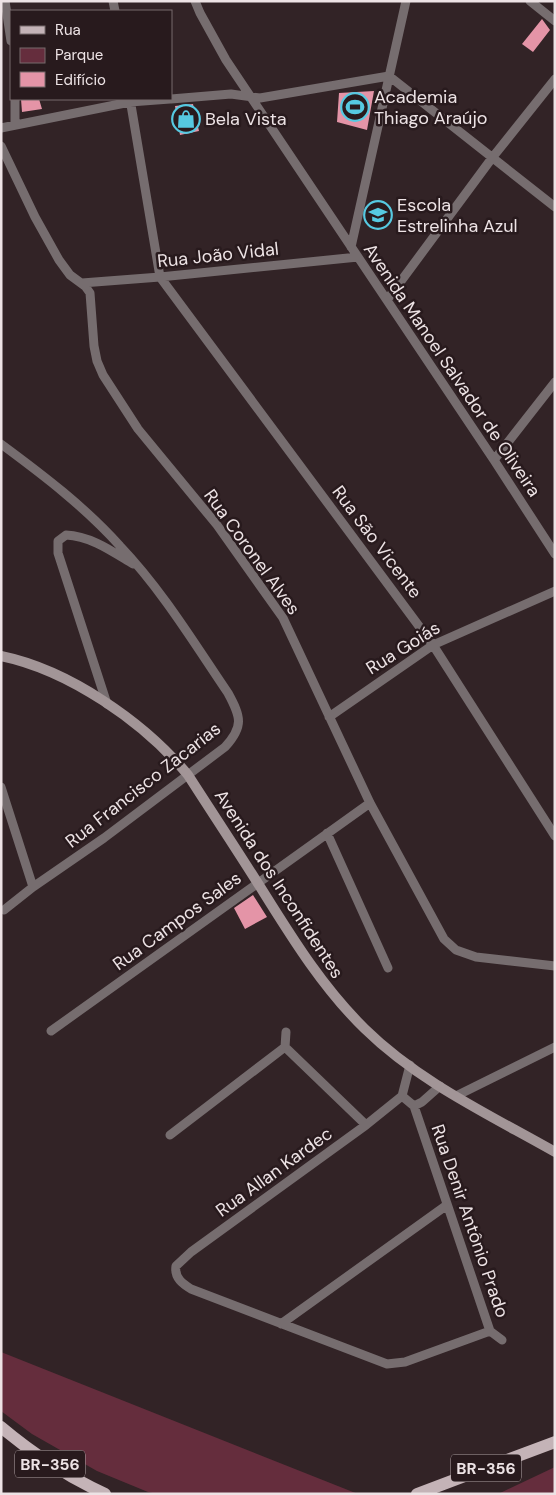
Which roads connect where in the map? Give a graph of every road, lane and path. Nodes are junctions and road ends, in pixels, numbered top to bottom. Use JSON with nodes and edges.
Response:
{"nodes":[{"id":1,"x":5,"y":1,"type":"edge"},
{"id":2,"x":195,"y":1,"type":"edge"},
{"id":3,"x":406,"y":1,"type":"edge"},
{"id":4,"x":530,"y":1,"type":"edge"},
{"id":5,"x":555,"y":22,"type":"edge"},
{"id":6,"x":10,"y":34,"type":"edge"},
{"id":7,"x":389,"y":76,"type":"junction"},
{"id":8,"x":555,"y":80,"type":"edge"},
{"id":9,"x":250,"y":97,"type":"junction"},
{"id":10,"x":172,"y":99,"type":"edge"},
{"id":11,"x":14,"y":100,"type":"edge"},
{"id":12,"x":130,"y":100,"type":"edge"},
{"id":13,"x":15,"y":125,"type":"junction"},
{"id":14,"x":1,"y":128,"type":"edge"},
{"id":15,"x":1,"y":146,"type":"edge"},
{"id":16,"x":492,"y":158,"type":"junction"},
{"id":17,"x":555,"y":207,"type":"edge"},
{"id":18,"x":351,"y":247,"type":"junction"},
{"id":19,"x":358,"y":257,"type":"junction"},
{"id":20,"x":160,"y":277,"type":"junction"},
{"id":21,"x":82,"y":283,"type":"junction"},
{"id":22,"x":387,"y":300,"type":"junction"},
{"id":23,"x":555,"y":382,"type":"edge"},
{"id":24,"x":551,"y":393,"type":"edge"},
{"id":25,"x":1,"y":444,"type":"edge"},
{"id":26,"x":494,"y":460,"type":"junction"},
{"id":27,"x":555,"y":554,"type":"edge"},
{"id":28,"x":142,"y":570,"type":"junction"},
{"id":29,"x":555,"y":591,"type":"edge"},
{"id":30,"x":433,"y":644,"type":"junction"},
{"id":31,"x":1,"y":656,"type":"edge"},
{"id":32,"x":107,"y":704,"type":"junction"},
{"id":33,"x":329,"y":718,"type":"junction"},
{"id":34,"x":188,"y":775,"type":"junction"},
{"id":35,"x":1,"y":787,"type":"edge"},
{"id":36,"x":370,"y":803,"type":"junction"},
{"id":37,"x":327,"y":833,"type":"junction"},
{"id":38,"x":555,"y":836,"type":"edge"},
{"id":39,"x":257,"y":883,"type":"junction"},
{"id":40,"x":33,"y":887,"type":"junction"},
{"id":41,"x":4,"y":910,"type":"dead end"},
{"id":42,"x":555,"y":966,"type":"edge"},
{"id":43,"x":388,"y":968,"type":"dead end"},
{"id":44,"x":51,"y":1031,"type":"dead end"},
{"id":45,"x":286,"y":1032,"type":"dead end"},
{"id":46,"x":285,"y":1047,"type":"junction"},
{"id":47,"x":555,"y":1047,"type":"edge"},
{"id":48,"x":410,"y":1065,"type":"junction"},
{"id":49,"x":440,"y":1086,"type":"junction"},
{"id":50,"x":402,"y":1096,"type":"junction"},
{"id":51,"x":456,"y":1096,"type":"junction"},
{"id":52,"x":414,"y":1106,"type":"junction"},
{"id":53,"x":366,"y":1126,"type":"junction"},
{"id":54,"x":170,"y":1135,"type":"dead end"},
{"id":55,"x":555,"y":1152,"type":"edge"},
{"id":56,"x":447,"y":1204,"type":"junction"},
{"id":57,"x":281,"y":1324,"type":"junction"},
{"id":58,"x":490,"y":1331,"type":"junction"},
{"id":59,"x":502,"y":1340,"type":"dead end"},
{"id":60,"x":1,"y":1427,"type":"edge"},
{"id":61,"x":555,"y":1442,"type":"edge"},
{"id":62,"x":105,"y":1494,"type":"edge"},
{"id":63,"x":417,"y":1494,"type":"edge"}],
"edges":[{"from":1,"to":6,"type":"street"},
{"from":2,"to":9,"type":"street","name":"Avenida Manoel Salvador de Oliveira"},
{"from":3,"to":7,"type":"street"},
{"from":4,"to":5,"type":"street"},
{"from":7,"to":9,"type":"street"},
{"from":7,"to":16,"type":"street"},
{"from":7,"to":18,"type":"street"},
{"from":8,"to":16,"type":"street"},
{"from":9,"to":10,"type":"street"},
{"from":9,"to":18,"type":"street","name":"Avenida Manoel Salvador de Oliveira"},
{"from":11,"to":13,"type":"street"},
{"from":12,"to":13,"type":"street"},
{"from":12,"to":20,"type":"street"},
{"from":13,"to":14,"type":"street"},
{"from":15,"to":21,"type":"street","name":"Rua Coronel Alves"},
{"from":16,"to":17,"type":"street"},
{"from":16,"to":22,"type":"street"},
{"from":18,"to":19,"type":"street","name":"Avenida Manoel Salvador de Oliveira"},
{"from":19,"to":20,"type":"street","name":"Rua João Vidal"},
{"from":19,"to":22,"type":"street","name":"Avenida Manoel Salvador de Oliveira"},
{"from":20,"to":21,"type":"street","name":"Rua João Vidal"},
{"from":20,"to":30,"type":"street","name":"Rua São Vicente"},
{"from":21,"to":33,"type":"street","name":"Rua Coronel Alves"},
{"from":22,"to":26,"type":"street","name":"Avenida Manoel Salvador de Oliveira"},
{"from":23,"to":24,"type":"street"},
{"from":24,"to":26,"type":"street"},
{"from":25,"to":28,"type":"street","name":"Rua Francisco Zacarias"},
{"from":26,"to":27,"type":"street","name":"Avenida Manoel Salvador de Oliveira"},
{"from":28,"to":32,"type":"street"},
{"from":28,"to":34,"type":"street","name":"Rua Francisco Zacarias"},
{"from":29,"to":30,"type":"street","name":"Rua Goiás"},
{"from":30,"to":33,"type":"street","name":"Rua Goiás"},
{"from":30,"to":38,"type":"street","name":"Rua São Vicente"},
{"from":31,"to":32,"type":"main road","name":"Avenida dos Inconfidentes"},
{"from":32,"to":34,"type":"main road","name":"Avenida dos Inconfidentes"},
{"from":33,"to":36,"type":"street","name":"Rua Coronel Alves"},
{"from":34,"to":39,"type":"main road","name":"Avenida dos Inconfidentes"},
{"from":34,"to":40,"type":"street","name":"Rua Francisco Zacarias"},
{"from":35,"to":40,"type":"street"},
{"from":36,"to":37,"type":"street","name":"Rua Campos Sales"},
{"from":36,"to":42,"type":"street","name":"Rua Coronel Alves"},
{"from":37,"to":39,"type":"street","name":"Rua Campos Sales"},
{"from":37,"to":43,"type":"street"},
{"from":39,"to":44,"type":"street","name":"Rua Campos Sales"},
{"from":39,"to":48,"type":"main road","name":"Avenida dos Inconfidentes"},
{"from":40,"to":41,"type":"street","name":"Rua Francisco Zacarias"},
{"from":45,"to":46,"type":"street"},
{"from":46,"to":53,"type":"street"},
{"from":46,"to":54,"type":"street"},
{"from":47,"to":51,"type":"street"},
{"from":48,"to":49,"type":"main road","name":"Avenida dos Inconfidentes"},
{"from":48,"to":50,"type":"street"},
{"from":49,"to":51,"type":"main road","name":"Avenida dos Inconfidentes"},
{"from":49,"to":52,"type":"street"},
{"from":50,"to":52,"type":"street"},
{"from":50,"to":53,"type":"street","name":"Rua Allan Kardec"},
{"from":51,"to":55,"type":"main road","name":"Avenida dos Inconfidentes"},
{"from":52,"to":56,"type":"street","name":"Rua Denir Antônio Prado"},
{"from":53,"to":57,"type":"street","name":"Rua Allan Kardec"},
{"from":56,"to":57,"type":"street"},
{"from":56,"to":58,"type":"street","name":"Rua Denir Antônio Prado"},
{"from":57,"to":58,"type":"street"},
{"from":58,"to":59,"type":"street","name":"Rua Denir Antônio Prado"},
{"from":60,"to":62,"type":"main road","number":"BR-356"},
{"from":61,"to":63,"type":"main road","number":"BR-356"}]}
